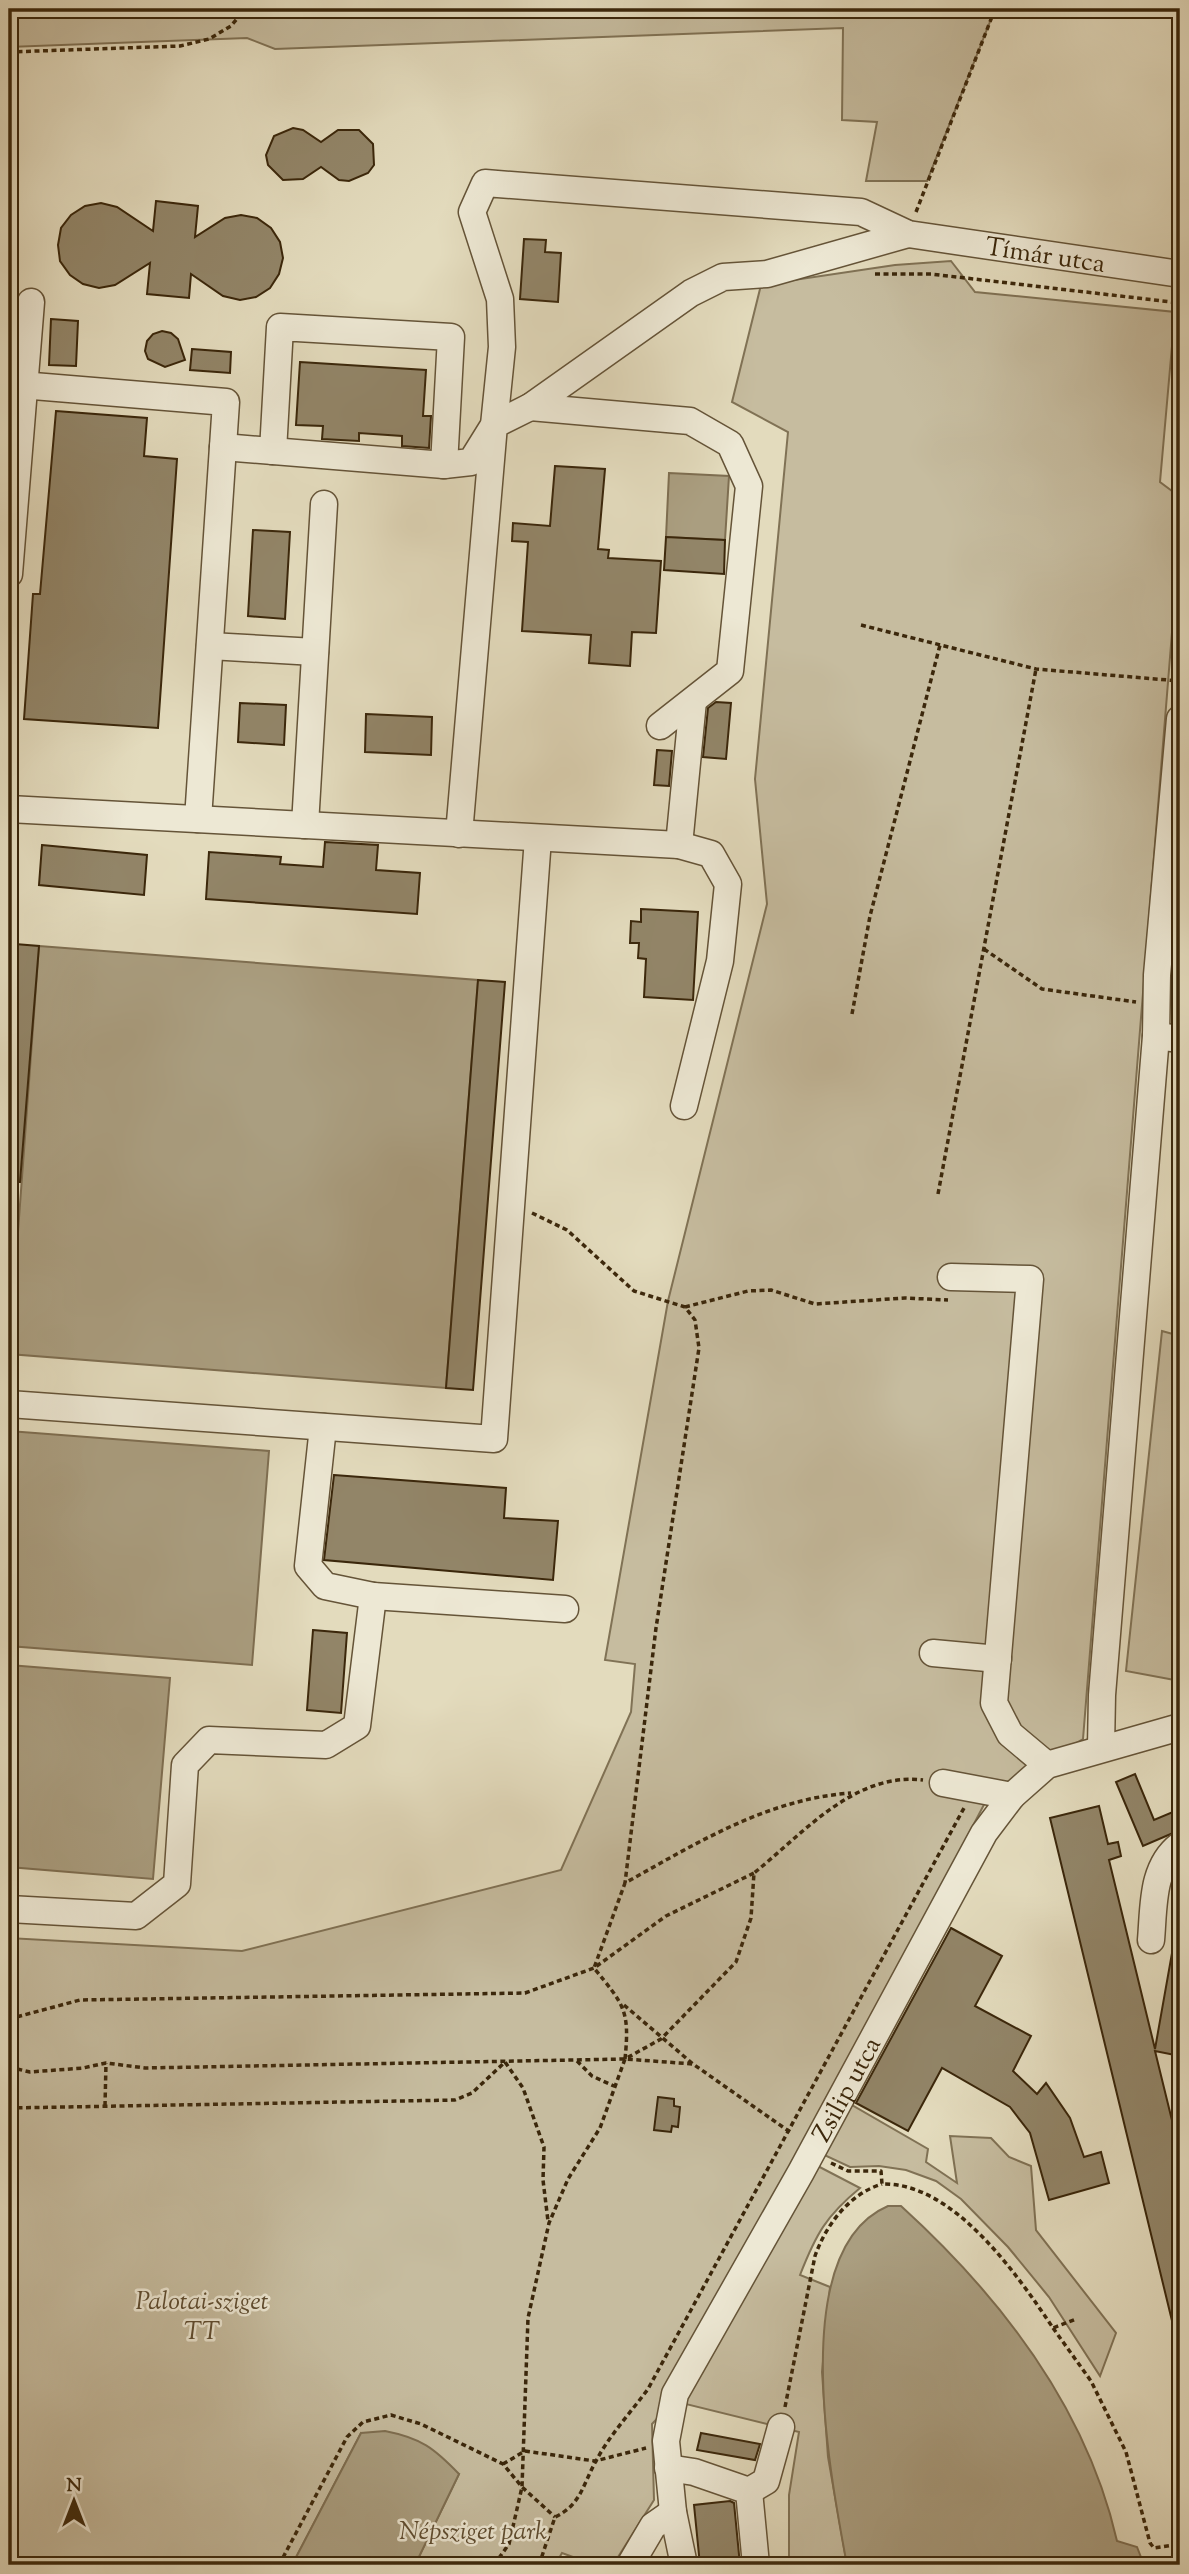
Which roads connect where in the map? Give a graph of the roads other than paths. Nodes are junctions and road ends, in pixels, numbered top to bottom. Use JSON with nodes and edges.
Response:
{"nodes":[{"id":1,"x":908,"y":234,"type":"junction"},
{"id":2,"x":1180,"y":274,"type":"edge"},
{"id":3,"x":31,"y":302,"type":"dead end"},
{"id":4,"x":15,"y":384,"type":"edge"},
{"id":5,"x":530,"y":407,"type":"junction"},
{"id":6,"x":494,"y":425,"type":"junction"},
{"id":7,"x":223,"y":447,"type":"junction"},
{"id":8,"x":273,"y":451,"type":"junction"},
{"id":9,"x":444,"y":465,"type":"junction"},
{"id":10,"x":324,"y":504,"type":"dead end"},
{"id":11,"x":9,"y":575,"type":"edge"},
{"id":12,"x":210,"y":646,"type":"junction"},
{"id":13,"x":315,"y":652,"type":"junction"},
{"id":14,"x":693,"y":701,"type":"junction"},
{"id":15,"x":1180,"y":719,"type":"edge"},
{"id":16,"x":660,"y":726,"type":"dead end"},
{"id":17,"x":9,"y":809,"type":"edge"},
{"id":18,"x":198,"y":819,"type":"junction"},
{"id":19,"x":305,"y":825,"type":"junction"},
{"id":20,"x":459,"y":834,"type":"junction"},
{"id":21,"x":538,"y":838,"type":"junction"},
{"id":22,"x":679,"y":845,"type":"junction"},
{"id":23,"x":1168,"y":1037,"type":"edge"},
{"id":24,"x":684,"y":1106,"type":"dead end"},
{"id":25,"x":955,"y":1289,"type":"road end"},
{"id":26,"x":9,"y":1404,"type":"edge"},
{"id":27,"x":323,"y":1427,"type":"junction"},
{"id":28,"x":373,"y":1596,"type":"junction"},
{"id":29,"x":565,"y":1609,"type":"dead end"},
{"id":30,"x":933,"y":1653,"type":"dead end"},
{"id":31,"x":998,"y":1659,"type":"junction"},
{"id":32,"x":1180,"y":1727,"type":"edge"},
{"id":33,"x":1101,"y":1747,"type":"junction"},
{"id":34,"x":1047,"y":1765,"type":"junction"},
{"id":35,"x":943,"y":1783,"type":"road end"},
{"id":36,"x":1012,"y":1796,"type":"junction"},
{"id":37,"x":1180,"y":1845,"type":"edge"},
{"id":38,"x":9,"y":1909,"type":"edge"},
{"id":39,"x":1151,"y":1940,"type":"dead end"},
{"id":40,"x":781,"y":2427,"type":"road end"},
{"id":41,"x":667,"y":2468,"type":"junction"},
{"id":42,"x":749,"y":2491,"type":"junction"},
{"id":43,"x":673,"y":2512,"type":"junction"},
{"id":44,"x":630,"y":2565,"type":"edge"},
{"id":45,"x":684,"y":2565,"type":"edge"},
{"id":46,"x":756,"y":2565,"type":"edge"}],
"edges":[{"from":1,"to":2,"type":"street","name":"Tímár utca"},
{"from":1,"to":5,"type":"street"},
{"from":1,"to":6,"type":"street"},
{"from":3,"to":4,"type":"street"},
{"from":4,"to":7,"type":"street"},
{"from":4,"to":11,"type":"street"},
{"from":5,"to":6,"type":"street"},
{"from":5,"to":14,"type":"street"},
{"from":6,"to":9,"type":"street"},
{"from":6,"to":20,"type":"street"},
{"from":7,"to":8,"type":"street"},
{"from":7,"to":12,"type":"street"},
{"from":8,"to":9,"type":"street"},
{"from":8,"to":9,"type":"street"},
{"from":10,"to":13,"type":"street"},
{"from":12,"to":13,"type":"street"},
{"from":12,"to":18,"type":"street"},
{"from":13,"to":19,"type":"street"},
{"from":14,"to":16,"type":"street"},
{"from":14,"to":22,"type":"street"},
{"from":15,"to":23,"type":"street"},
{"from":17,"to":18,"type":"street"},
{"from":18,"to":19,"type":"street"},
{"from":19,"to":20,"type":"street"},
{"from":20,"to":21,"type":"street"},
{"from":21,"to":22,"type":"street"},
{"from":21,"to":27,"type":"street"},
{"from":22,"to":24,"type":"street"},
{"from":23,"to":33,"type":"street"},
{"from":25,"to":31,"type":"street"},
{"from":26,"to":27,"type":"street"},
{"from":27,"to":28,"type":"street"},
{"from":28,"to":29,"type":"street"},
{"from":28,"to":38,"type":"street"},
{"from":30,"to":31,"type":"street"},
{"from":31,"to":34,"type":"street"},
{"from":32,"to":33,"type":"street","name":"Zsilip utca"},
{"from":33,"to":34,"type":"street","name":"Zsilip utca"},
{"from":34,"to":36,"type":"street","name":"Zsilip utca"},
{"from":35,"to":36,"type":"street"},
{"from":36,"to":41,"type":"street","name":"Zsilip utca"},
{"from":37,"to":39,"type":"street"},
{"from":40,"to":42,"type":"street"},
{"from":41,"to":42,"type":"street"},
{"from":41,"to":43,"type":"street","name":"Zsilip utca"},
{"from":42,"to":46,"type":"street"},
{"from":43,"to":44,"type":"street"},
{"from":43,"to":45,"type":"street","name":"Zsilip utca"}]}
